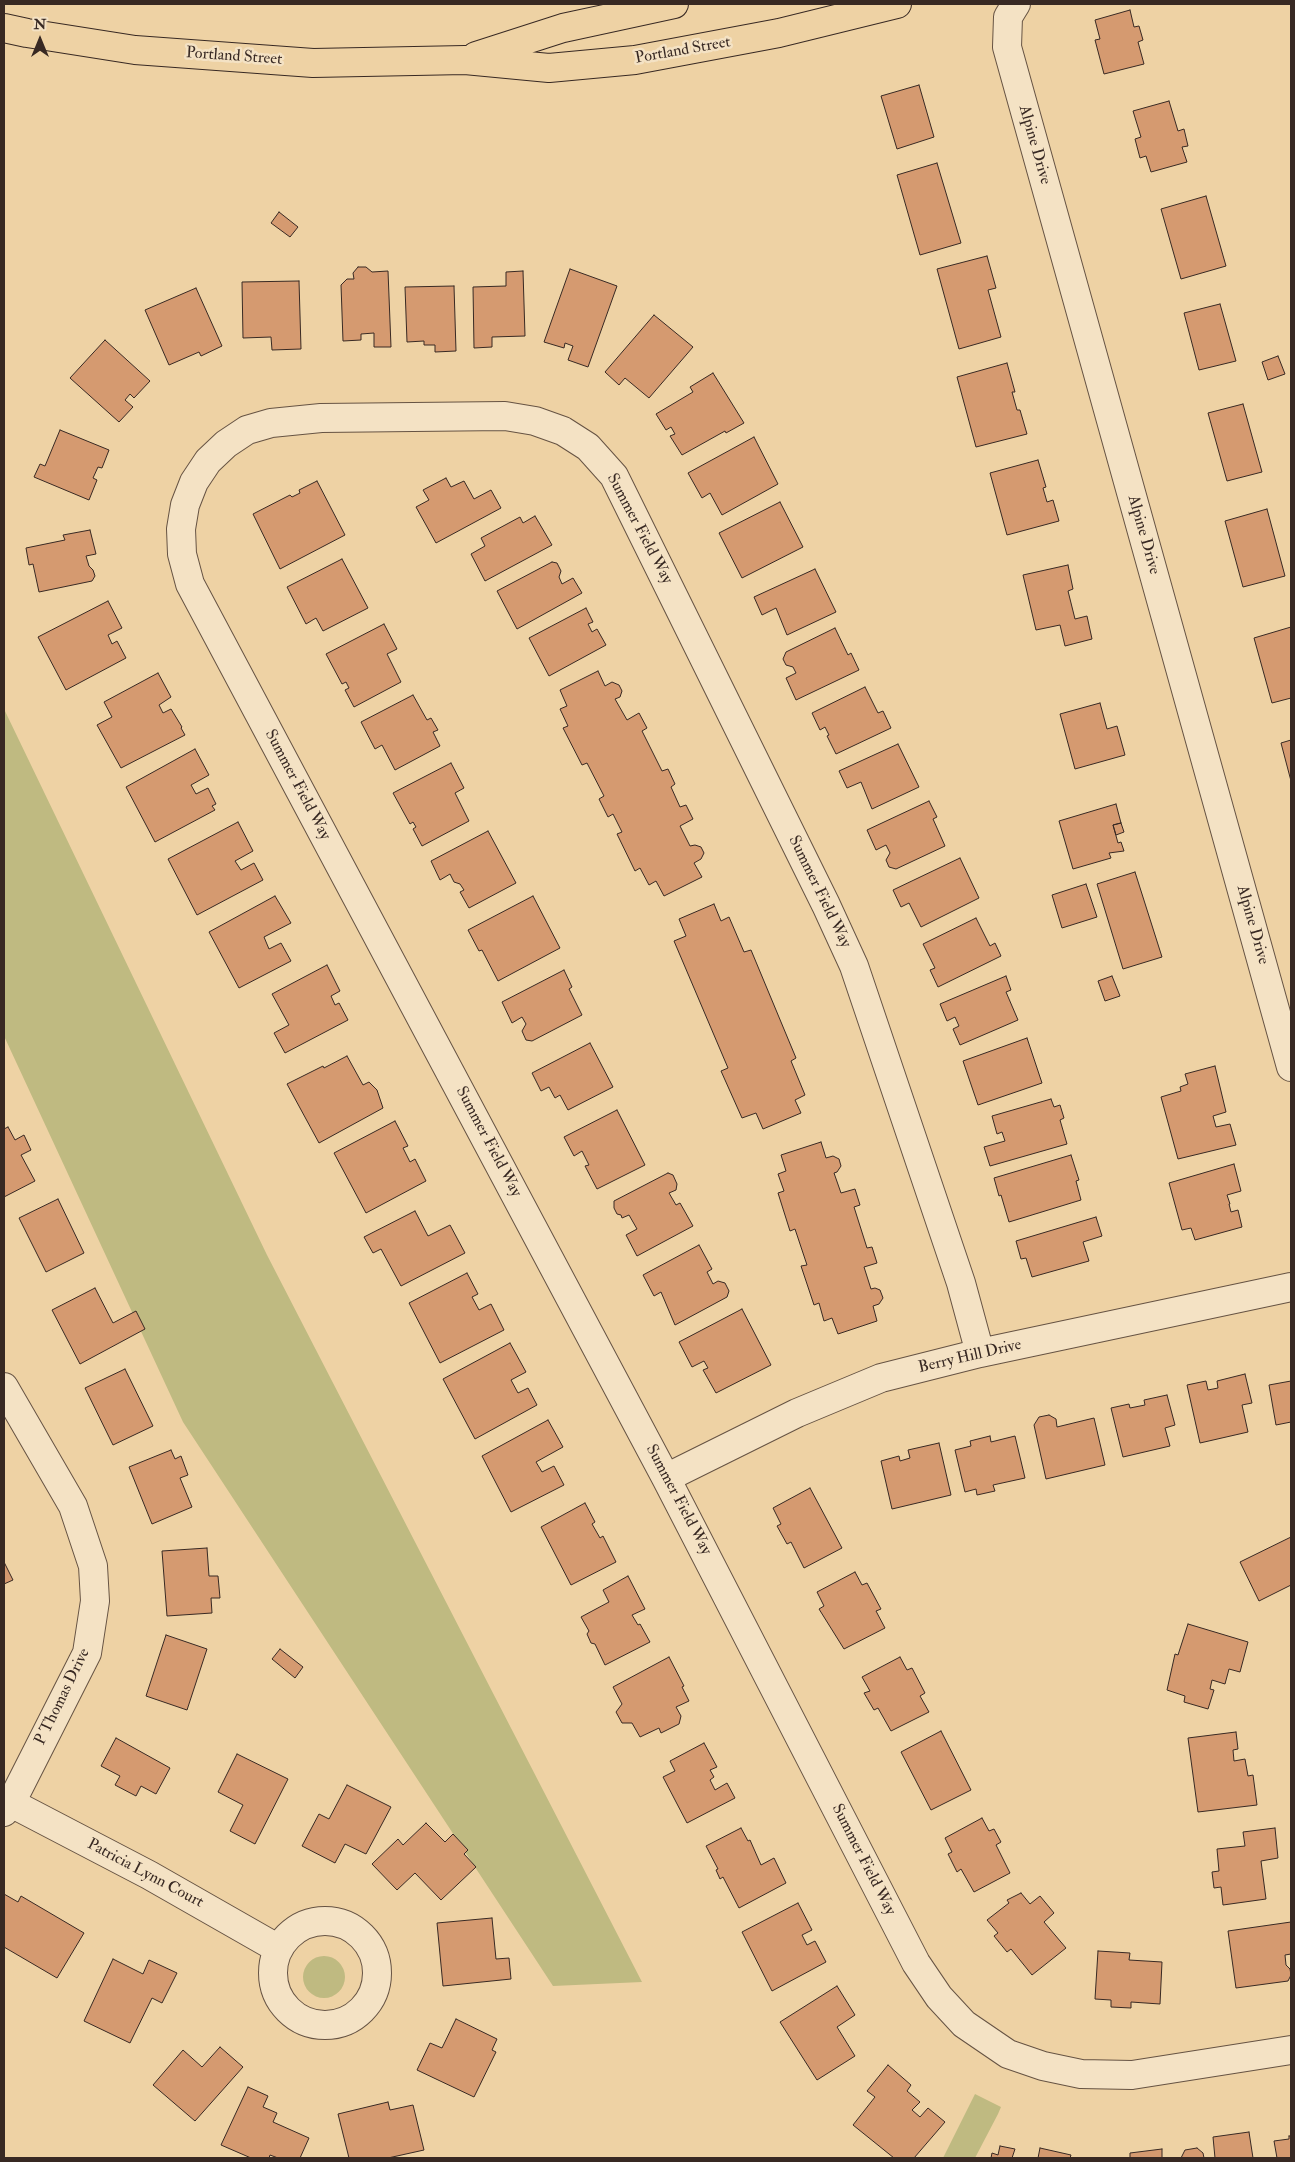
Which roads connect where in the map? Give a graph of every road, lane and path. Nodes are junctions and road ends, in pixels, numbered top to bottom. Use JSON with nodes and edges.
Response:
{"nodes":[{"id":1,"x":674,"y":4,"type":"edge"},
{"id":2,"x":897,"y":4,"type":"edge"},
{"id":3,"x":1016,"y":4,"type":"edge"},
{"id":4,"x":4,"y":28,"type":"edge"},
{"id":5,"x":465,"y":60,"type":"junction"},
{"id":6,"x":1291,"y":1067,"type":"edge"},
{"id":7,"x":1291,"y":1287,"type":"edge"},
{"id":8,"x":980,"y":1353,"type":"junction"},
{"id":9,"x":6,"y":1398,"type":"edge"},
{"id":10,"x":666,"y":1478,"type":"junction"},
{"id":11,"x":7,"y":1808,"type":"edge"},
{"id":12,"x":278,"y":1948,"type":"dead end"},
{"id":13,"x":1291,"y":2050,"type":"edge"}],
"edges":[{"from":1,"to":5,"type":"main road","name":"Portland Street"},
{"from":2,"to":5,"type":"main road","name":"Portland Street"},
{"from":3,"to":6,"type":"street","name":"Alpine Drive"},
{"from":4,"to":5,"type":"main road","name":"Portland Street"},
{"from":7,"to":8,"type":"street","name":"Berry Hill Drive"},
{"from":8,"to":10,"type":"street","name":"Berry Hill Drive"},
{"from":8,"to":10,"type":"street","name":"Summer Field Way"},
{"from":9,"to":11,"type":"street","name":"P Thomas Drive"},
{"from":10,"to":13,"type":"street","name":"Summer Field Way"},
{"from":11,"to":12,"type":"street","name":"Patricia Lynn Court"}]}
